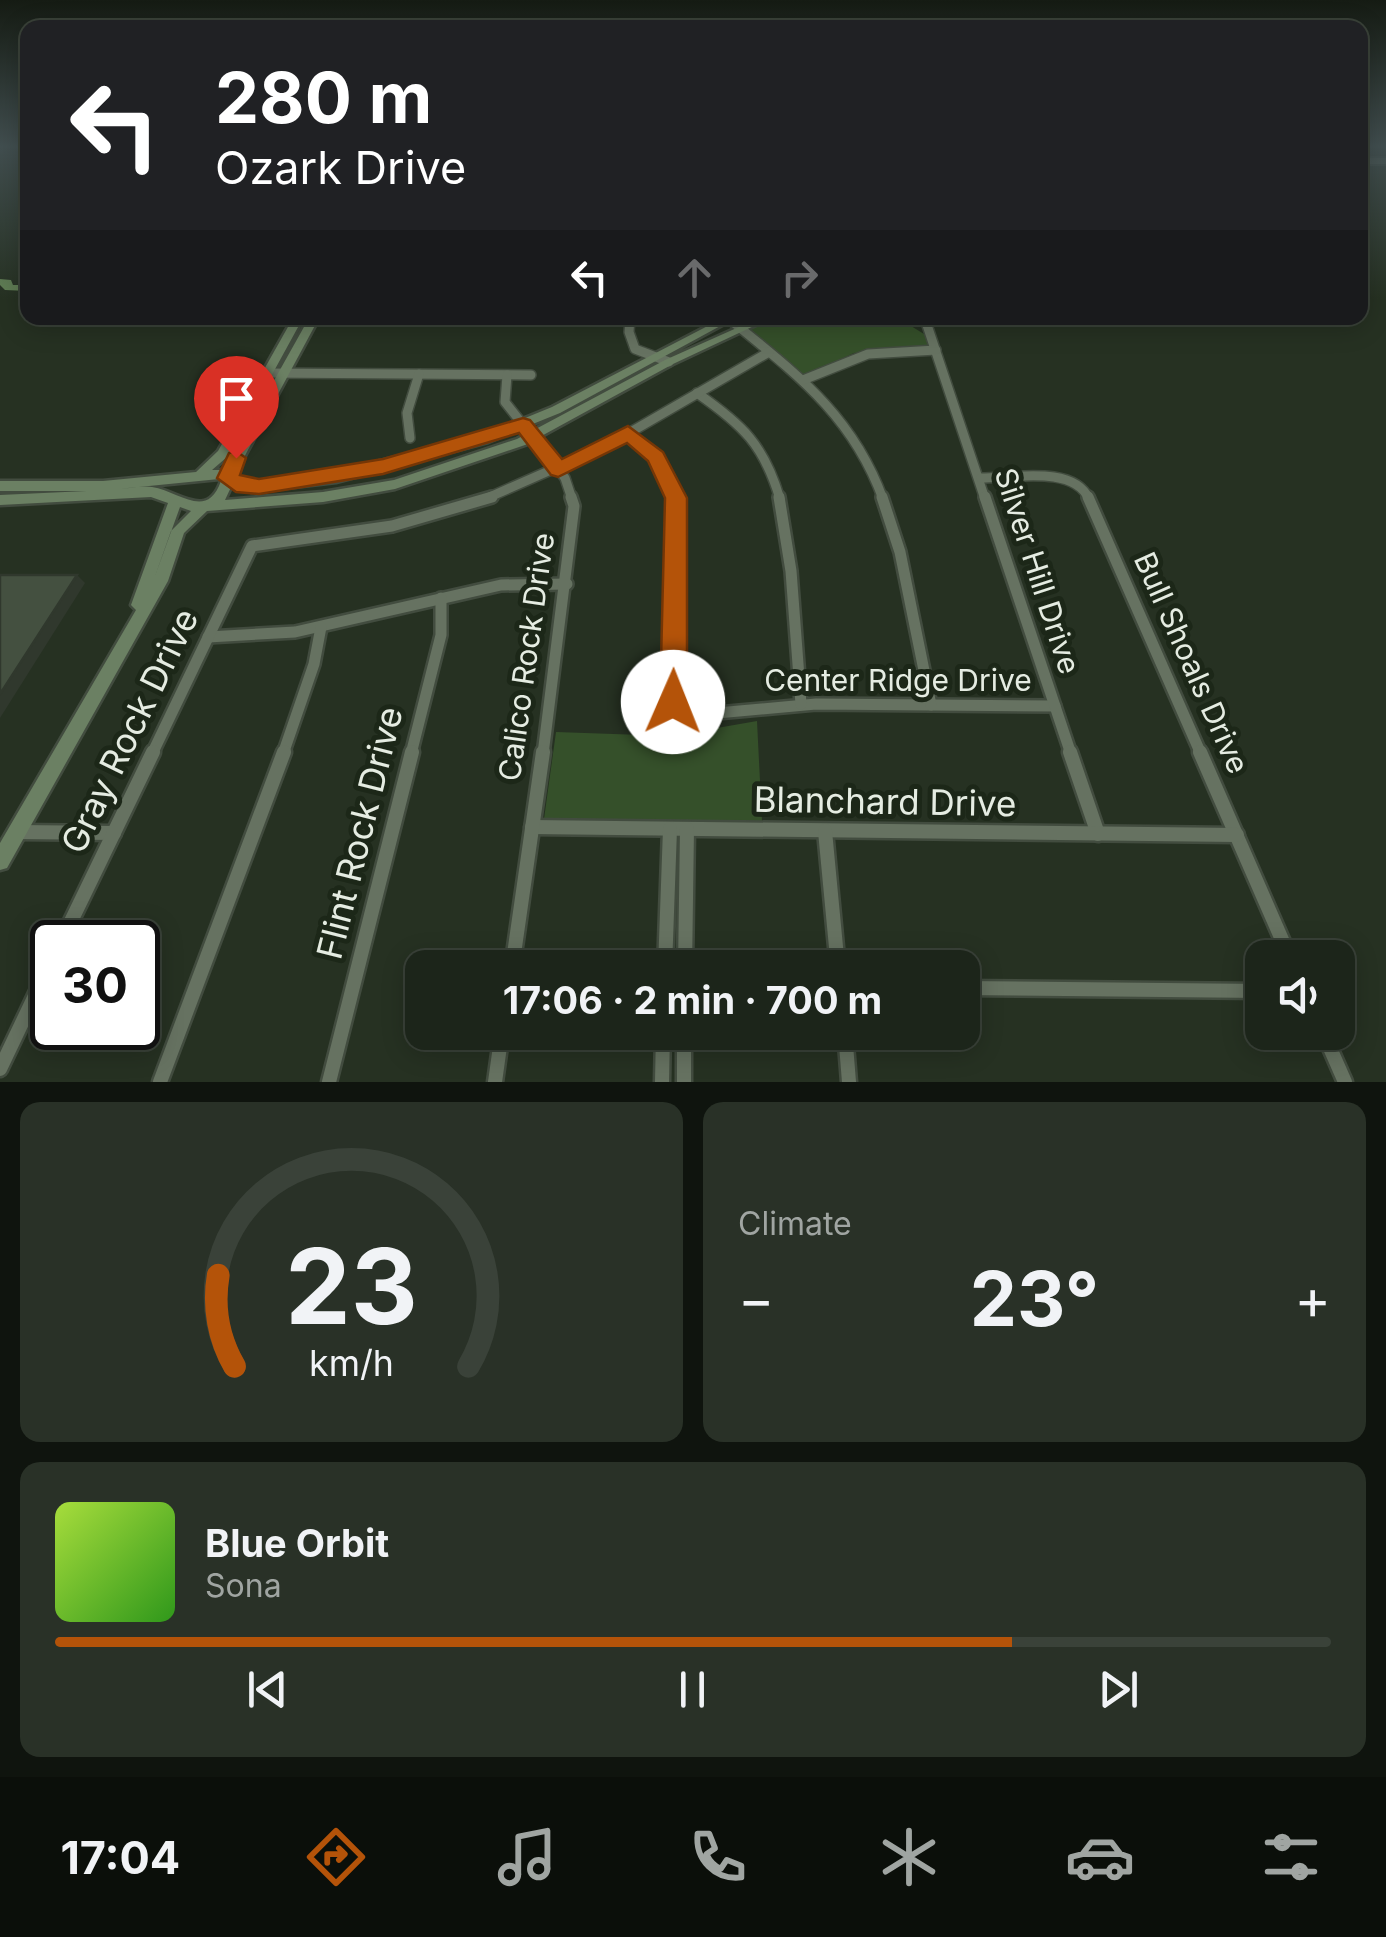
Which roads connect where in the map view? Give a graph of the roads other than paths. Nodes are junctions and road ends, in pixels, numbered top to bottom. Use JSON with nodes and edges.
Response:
{"nodes":[{"id":1,"x":294,"y":325,"type":"edge"},
{"id":2,"x":310,"y":325,"type":"edge"},
{"id":3,"x":630,"y":325,"type":"edge"},
{"id":4,"x":715,"y":325,"type":"edge"},
{"id":5,"x":738,"y":325,"type":"edge"},
{"id":6,"x":746,"y":325,"type":"edge"},
{"id":7,"x":928,"y":325,"type":"dead end"},
{"id":8,"x":740,"y":327,"type":"junction"},
{"id":9,"x":936,"y":350,"type":"junction"},
{"id":10,"x":769,"y":352,"type":"junction"},
{"id":11,"x":653,"y":357,"type":"junction"},
{"id":12,"x":670,"y":362,"type":"junction"},
{"id":13,"x":266,"y":373,"type":"junction"},
{"id":14,"x":283,"y":373,"type":"junction"},
{"id":15,"x":419,"y":374,"type":"junction"},
{"id":16,"x":506,"y":375,"type":"junction"},
{"id":17,"x":531,"y":375,"type":"dead end"},
{"id":18,"x":803,"y":380,"type":"junction"},
{"id":19,"x":632,"y":383,"type":"junction"},
{"id":20,"x":697,"y":393,"type":"junction"},
{"id":21,"x":527,"y":431,"type":"junction"},
{"id":22,"x":628,"y":433,"type":"junction"},
{"id":23,"x":410,"y":438,"type":"dead end"},
{"id":24,"x":558,"y":470,"type":"junction"},
{"id":25,"x":198,"y":474,"type":"junction"},
{"id":26,"x":228,"y":478,"type":"junction"},
{"id":27,"x":981,"y":478,"type":"junction"},
{"id":28,"x":0,"y":486,"type":"edge"},
{"id":29,"x":0,"y":500,"type":"edge"},
{"id":30,"x":174,"y":500,"type":"junction"},
{"id":31,"x":206,"y":506,"type":"junction"},
{"id":32,"x":567,"y":584,"type":"junction"},
{"id":33,"x":440,"y":598,"type":"junction"},
{"id":34,"x":321,"y":627,"type":"junction"},
{"id":35,"x":208,"y":637,"type":"junction"},
{"id":36,"x":126,"y":638,"type":"junction"},
{"id":37,"x":801,"y":704,"type":"junction"},
{"id":38,"x":931,"y":705,"type":"junction"},
{"id":39,"x":1055,"y":706,"type":"junction"},
{"id":40,"x":532,"y":828,"type":"junction"},
{"id":41,"x":670,"y":829,"type":"junction"},
{"id":42,"x":688,"y":829,"type":"junction"},
{"id":43,"x":825,"y":831,"type":"junction"},
{"id":44,"x":17,"y":832,"type":"junction"},
{"id":45,"x":114,"y":833,"type":"junction"},
{"id":46,"x":1098,"y":834,"type":"junction"},
{"id":47,"x":1236,"y":836,"type":"junction"},
{"id":48,"x":0,"y":861,"type":"edge"},
{"id":49,"x":72,"y":920,"type":"edge"},
{"id":50,"x":1282,"y":940,"type":"edge"},
{"id":51,"x":515,"y":950,"type":"edge"},
{"id":52,"x":666,"y":950,"type":"edge"},
{"id":53,"x":686,"y":950,"type":"edge"},
{"id":54,"x":836,"y":950,"type":"edge"},
{"id":55,"x":980,"y":988,"type":"edge"},
{"id":56,"x":1245,"y":991,"type":"edge"},
{"id":57,"x":30,"y":1006,"type":"edge"},
{"id":58,"x":499,"y":1050,"type":"edge"},
{"id":59,"x":663,"y":1050,"type":"edge"},
{"id":60,"x":684,"y":1050,"type":"edge"},
{"id":61,"x":846,"y":1050,"type":"edge"},
{"id":62,"x":1331,"y":1050,"type":"edge"},
{"id":63,"x":0,"y":1069,"type":"edge"},
{"id":64,"x":160,"y":1082,"type":"edge"},
{"id":65,"x":328,"y":1082,"type":"edge"},
{"id":66,"x":495,"y":1082,"type":"edge"},
{"id":67,"x":662,"y":1082,"type":"edge"},
{"id":68,"x":684,"y":1082,"type":"edge"},
{"id":69,"x":850,"y":1082,"type":"edge"},
{"id":70,"x":1345,"y":1082,"type":"edge"}],
"edges":[{"from":1,"to":13,"type":"main road"},
{"from":2,"to":14,"type":"main road"},
{"from":3,"to":11,"type":"street"},
{"from":4,"to":11,"type":"main road"},
{"from":5,"to":8,"type":"street"},
{"from":6,"to":8,"type":"main road"},
{"from":7,"to":9,"type":"street","name":"Silver Hill Drive"},
{"from":8,"to":10,"type":"street"},
{"from":8,"to":12,"type":"main road"},
{"from":9,"to":18,"type":"street"},
{"from":9,"to":27,"type":"street","name":"Silver Hill Drive"},
{"from":10,"to":18,"type":"street"},
{"from":10,"to":20,"type":"street"},
{"from":11,"to":12,"type":"street"},
{"from":11,"to":19,"type":"street"},
{"from":11,"to":21,"type":"main road"},
{"from":12,"to":19,"type":"main road"},
{"from":13,"to":14,"type":"street"},
{"from":13,"to":25,"type":"main road"},
{"from":14,"to":15,"type":"street"},
{"from":14,"to":26,"type":"main road"},
{"from":15,"to":16,"type":"street"},
{"from":15,"to":23,"type":"street"},
{"from":16,"to":17,"type":"street"},
{"from":16,"to":21,"type":"street","name":"Calico Rock Drive"},
{"from":18,"to":38,"type":"street"},
{"from":19,"to":21,"type":"main road"},
{"from":20,"to":22,"type":"street"},
{"from":20,"to":37,"type":"street"},
{"from":21,"to":24,"type":"street","name":"Calico Rock Drive"},
{"from":21,"to":26,"type":"main road"},
{"from":21,"to":31,"type":"main road"},
{"from":22,"to":24,"type":"street"},
{"from":22,"to":37,"type":"street","name":"Center Ridge Drive"},
{"from":24,"to":32,"type":"street","name":"Calico Rock Drive"},
{"from":24,"to":35,"type":"street","name":"Gray Rock Drive"},
{"from":25,"to":26,"type":"main road"},
{"from":25,"to":28,"type":"main road"},
{"from":25,"to":30,"type":"main road"},
{"from":26,"to":31,"type":"main road"},
{"from":27,"to":39,"type":"street","name":"Silver Hill Drive"},
{"from":27,"to":47,"type":"street","name":"Bull Shoals Drive"},
{"from":29,"to":30,"type":"main road"},
{"from":30,"to":31,"type":"main road"},
{"from":30,"to":36,"type":"main road"},
{"from":31,"to":36,"type":"main road"},
{"from":32,"to":33,"type":"street"},
{"from":32,"to":40,"type":"street","name":"Calico Rock Drive"},
{"from":33,"to":34,"type":"street"},
{"from":33,"to":65,"type":"street","name":"Flint Rock Drive"},
{"from":34,"to":35,"type":"street"},
{"from":34,"to":64,"type":"street"},
{"from":35,"to":45,"type":"street","name":"Gray Rock Drive"},
{"from":36,"to":44,"type":"main road"},
{"from":37,"to":38,"type":"street","name":"Center Ridge Drive"},
{"from":38,"to":39,"type":"street","name":"Center Ridge Drive"},
{"from":39,"to":46,"type":"street","name":"Silver Hill Drive"},
{"from":40,"to":41,"type":"street","name":"Blanchard Drive"},
{"from":40,"to":51,"type":"street","name":"Calico Rock Drive"},
{"from":41,"to":42,"type":"street","name":"Blanchard Drive"},
{"from":41,"to":52,"type":"street"},
{"from":42,"to":43,"type":"street","name":"Blanchard Drive"},
{"from":42,"to":53,"type":"street"},
{"from":43,"to":46,"type":"street","name":"Blanchard Drive"},
{"from":43,"to":54,"type":"street"},
{"from":44,"to":45,"type":"street"},
{"from":44,"to":48,"type":"main road"},
{"from":45,"to":49,"type":"street","name":"Gray Rock Drive"},
{"from":46,"to":47,"type":"street","name":"Blanchard Drive"},
{"from":47,"to":50,"type":"street","name":"Bull Shoals Drive"},
{"from":55,"to":56,"type":"street"},
{"from":57,"to":63,"type":"street"},
{"from":58,"to":66,"type":"street"},
{"from":59,"to":67,"type":"street"},
{"from":60,"to":68,"type":"street"},
{"from":61,"to":69,"type":"street"},
{"from":62,"to":70,"type":"street"}]}
